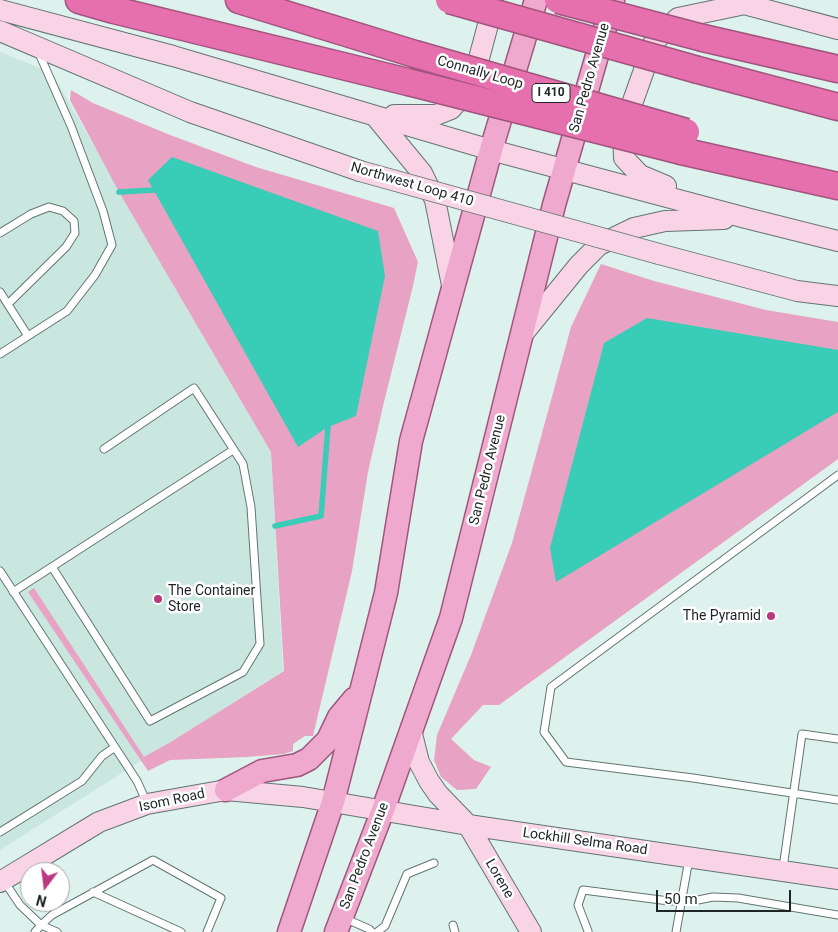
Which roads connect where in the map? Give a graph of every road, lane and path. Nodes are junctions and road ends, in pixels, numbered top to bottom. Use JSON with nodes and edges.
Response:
{"nodes":[{"id":1,"x":79,"y":0,"type":"edge"},
{"id":2,"x":239,"y":0,"type":"edge"},
{"id":3,"x":449,"y":0,"type":"edge"},
{"id":4,"x":493,"y":0,"type":"edge"},
{"id":5,"x":536,"y":0,"type":"edge"},
{"id":6,"x":558,"y":0,"type":"edge"},
{"id":7,"x":612,"y":0,"type":"edge"},
{"id":8,"x":738,"y":1,"type":"edge"},
{"id":9,"x":0,"y":10,"type":"edge"},
{"id":10,"x":838,"y":29,"type":"edge"},
{"id":11,"x":0,"y":31,"type":"edge"},
{"id":12,"x":36,"y":46,"type":"junction"},
{"id":13,"x":838,"y":69,"type":"edge"},
{"id":14,"x":838,"y":107,"type":"edge"},
{"id":15,"x":375,"y":116,"type":"junction"},
{"id":16,"x":684,"y":141,"type":"junction"},
{"id":17,"x":490,"y":150,"type":"junction"},
{"id":18,"x":563,"y":169,"type":"junction"},
{"id":19,"x":838,"y":175,"type":"edge"},
{"id":20,"x":838,"y":186,"type":"edge"},
{"id":21,"x":746,"y":218,"type":"junction"},
{"id":22,"x":0,"y":233,"type":"edge"},
{"id":23,"x":838,"y":240,"type":"edge"},
{"id":24,"x":452,"y":290,"type":"junction"},
{"id":25,"x":0,"y":292,"type":"edge"},
{"id":26,"x":838,"y":296,"type":"edge"},
{"id":27,"x":8,"y":304,"type":"junction"},
{"id":28,"x":522,"y":335,"type":"junction"},
{"id":29,"x":28,"y":336,"type":"junction"},
{"id":30,"x":0,"y":354,"type":"edge"},
{"id":31,"x":104,"y":449,"type":"dead end"},
{"id":32,"x":233,"y":450,"type":"junction"},
{"id":33,"x":838,"y":475,"type":"edge"},
{"id":34,"x":52,"y":567,"type":"junction"},
{"id":35,"x":0,"y":571,"type":"edge"},
{"id":36,"x":14,"y":592,"type":"junction"},
{"id":37,"x":361,"y":690,"type":"junction"},
{"id":38,"x":411,"y":730,"type":"junction"},
{"id":39,"x":838,"y":739,"type":"edge"},
{"id":40,"x":115,"y":747,"type":"junction"},
{"id":41,"x":226,"y":790,"type":"junction"},
{"id":42,"x":794,"y":793,"type":"junction"},
{"id":43,"x":838,"y":800,"type":"edge"},
{"id":44,"x":332,"y":802,"type":"junction"},
{"id":45,"x":147,"y":804,"type":"junction"},
{"id":46,"x":383,"y":810,"type":"junction"},
{"id":47,"x":468,"y":825,"type":"junction"},
{"id":48,"x":0,"y":832,"type":"edge"},
{"id":49,"x":690,"y":858,"type":"junction"},
{"id":50,"x":434,"y":863,"type":"dead end"},
{"id":51,"x":782,"y":871,"type":"junction"},
{"id":52,"x":838,"y":879,"type":"edge"},
{"id":53,"x":2,"y":881,"type":"edge"},
{"id":54,"x":94,"y":892,"type":"junction"},
{"id":55,"x":682,"y":901,"type":"junction"},
{"id":56,"x":838,"y":915,"type":"edge"},
{"id":57,"x":339,"y":924,"type":"edge"},
{"id":58,"x":41,"y":925,"type":"junction"},
{"id":59,"x":589,"y":931,"type":"edge"},
{"id":60,"x":35,"y":932,"type":"edge"},
{"id":61,"x":57,"y":932,"type":"edge"},
{"id":62,"x":181,"y":932,"type":"edge"},
{"id":63,"x":207,"y":932,"type":"edge"},
{"id":64,"x":289,"y":932,"type":"edge"},
{"id":65,"x":372,"y":932,"type":"edge"},
{"id":66,"x":377,"y":932,"type":"edge"},
{"id":67,"x":530,"y":932,"type":"edge"},
{"id":68,"x":578,"y":932,"type":"edge"},
{"id":69,"x":676,"y":932,"type":"edge"}],
"edges":[{"from":1,"to":16,"type":"highway","bridge":true},
{"from":2,"to":16,"type":"highway","name":"Connally Loop","number":"I 410","bridge":true},
{"from":3,"to":14,"type":"highway","bridge":true},
{"from":4,"to":15,"type":"main road"},
{"from":5,"to":17,"type":"main road"},
{"from":6,"to":13,"type":"highway","bridge":true},
{"from":7,"to":18,"type":"main road","name":"San Pedro Avenue"},
{"from":8,"to":10,"type":"main road"},
{"from":8,"to":21,"type":"main road"},
{"from":9,"to":15,"type":"main road"},
{"from":11,"to":12,"type":"main road","name":"Northwest Loop 410"},
{"from":12,"to":26,"type":"main road","name":"Northwest Loop 410","bridge":true},
{"from":12,"to":29,"type":"lane"},
{"from":15,"to":17,"type":"main road"},
{"from":15,"to":24,"type":"main road"},
{"from":16,"to":19,"type":"highway","name":"Connally Loop","number":"I 410"},
{"from":16,"to":20,"type":"highway"},
{"from":17,"to":18,"type":"main road"},
{"from":17,"to":24,"type":"main road"},
{"from":18,"to":21,"type":"main road"},
{"from":18,"to":28,"type":"main road","name":"San Pedro Avenue"},
{"from":21,"to":23,"type":"main road"},
{"from":21,"to":28,"type":"main road"},
{"from":22,"to":27,"type":"lane"},
{"from":24,"to":37,"type":"main road"},
{"from":25,"to":27,"type":"lane"},
{"from":27,"to":29,"type":"lane"},
{"from":28,"to":38,"type":"main road","name":"San Pedro Avenue"},
{"from":29,"to":30,"type":"lane"},
{"from":31,"to":32,"type":"lane"},
{"from":32,"to":34,"type":"lane"},
{"from":32,"to":34,"type":"lane"},
{"from":33,"to":42,"type":"lane"},
{"from":34,"to":36,"type":"lane"},
{"from":35,"to":36,"type":"lane"},
{"from":36,"to":40,"type":"lane"},
{"from":37,"to":41,"type":"main road"},
{"from":37,"to":44,"type":"main road"},
{"from":38,"to":46,"type":"main road","name":"San Pedro Avenue"},
{"from":38,"to":47,"type":"main road","name":"Lorene"},
{"from":39,"to":42,"type":"lane"},
{"from":40,"to":45,"type":"lane"},
{"from":40,"to":48,"type":"lane"},
{"from":41,"to":44,"type":"main road","name":"Isom Road"},
{"from":41,"to":45,"type":"main road","name":"Isom Road"},
{"from":42,"to":43,"type":"lane"},
{"from":42,"to":51,"type":"lane"},
{"from":44,"to":46,"type":"main road","name":"Lockhill Selma Road"},
{"from":44,"to":64,"type":"main road"},
{"from":45,"to":53,"type":"main road","name":"Isom Road"},
{"from":46,"to":47,"type":"main road","name":"Lockhill Selma Road"},
{"from":46,"to":57,"type":"main road","name":"San Pedro Avenue"},
{"from":47,"to":49,"type":"main road","name":"Lockhill Selma Road"},
{"from":47,"to":67,"type":"main road","name":"Lorene"},
{"from":49,"to":51,"type":"main road","name":"Lockhill Selma Road"},
{"from":49,"to":55,"type":"lane"},
{"from":50,"to":66,"type":"lane"},
{"from":51,"to":52,"type":"main road","name":"Lockhill Selma Road"},
{"from":53,"to":58,"type":"lane"},
{"from":54,"to":58,"type":"lane"},
{"from":54,"to":62,"type":"lane"},
{"from":54,"to":63,"type":"lane"},
{"from":55,"to":56,"type":"lane"},
{"from":55,"to":59,"type":"lane"},
{"from":55,"to":69,"type":"lane"},
{"from":57,"to":65,"type":"lane"},
{"from":58,"to":60,"type":"lane"},
{"from":58,"to":61,"type":"lane"},
{"from":59,"to":68,"type":"lane"}]}
